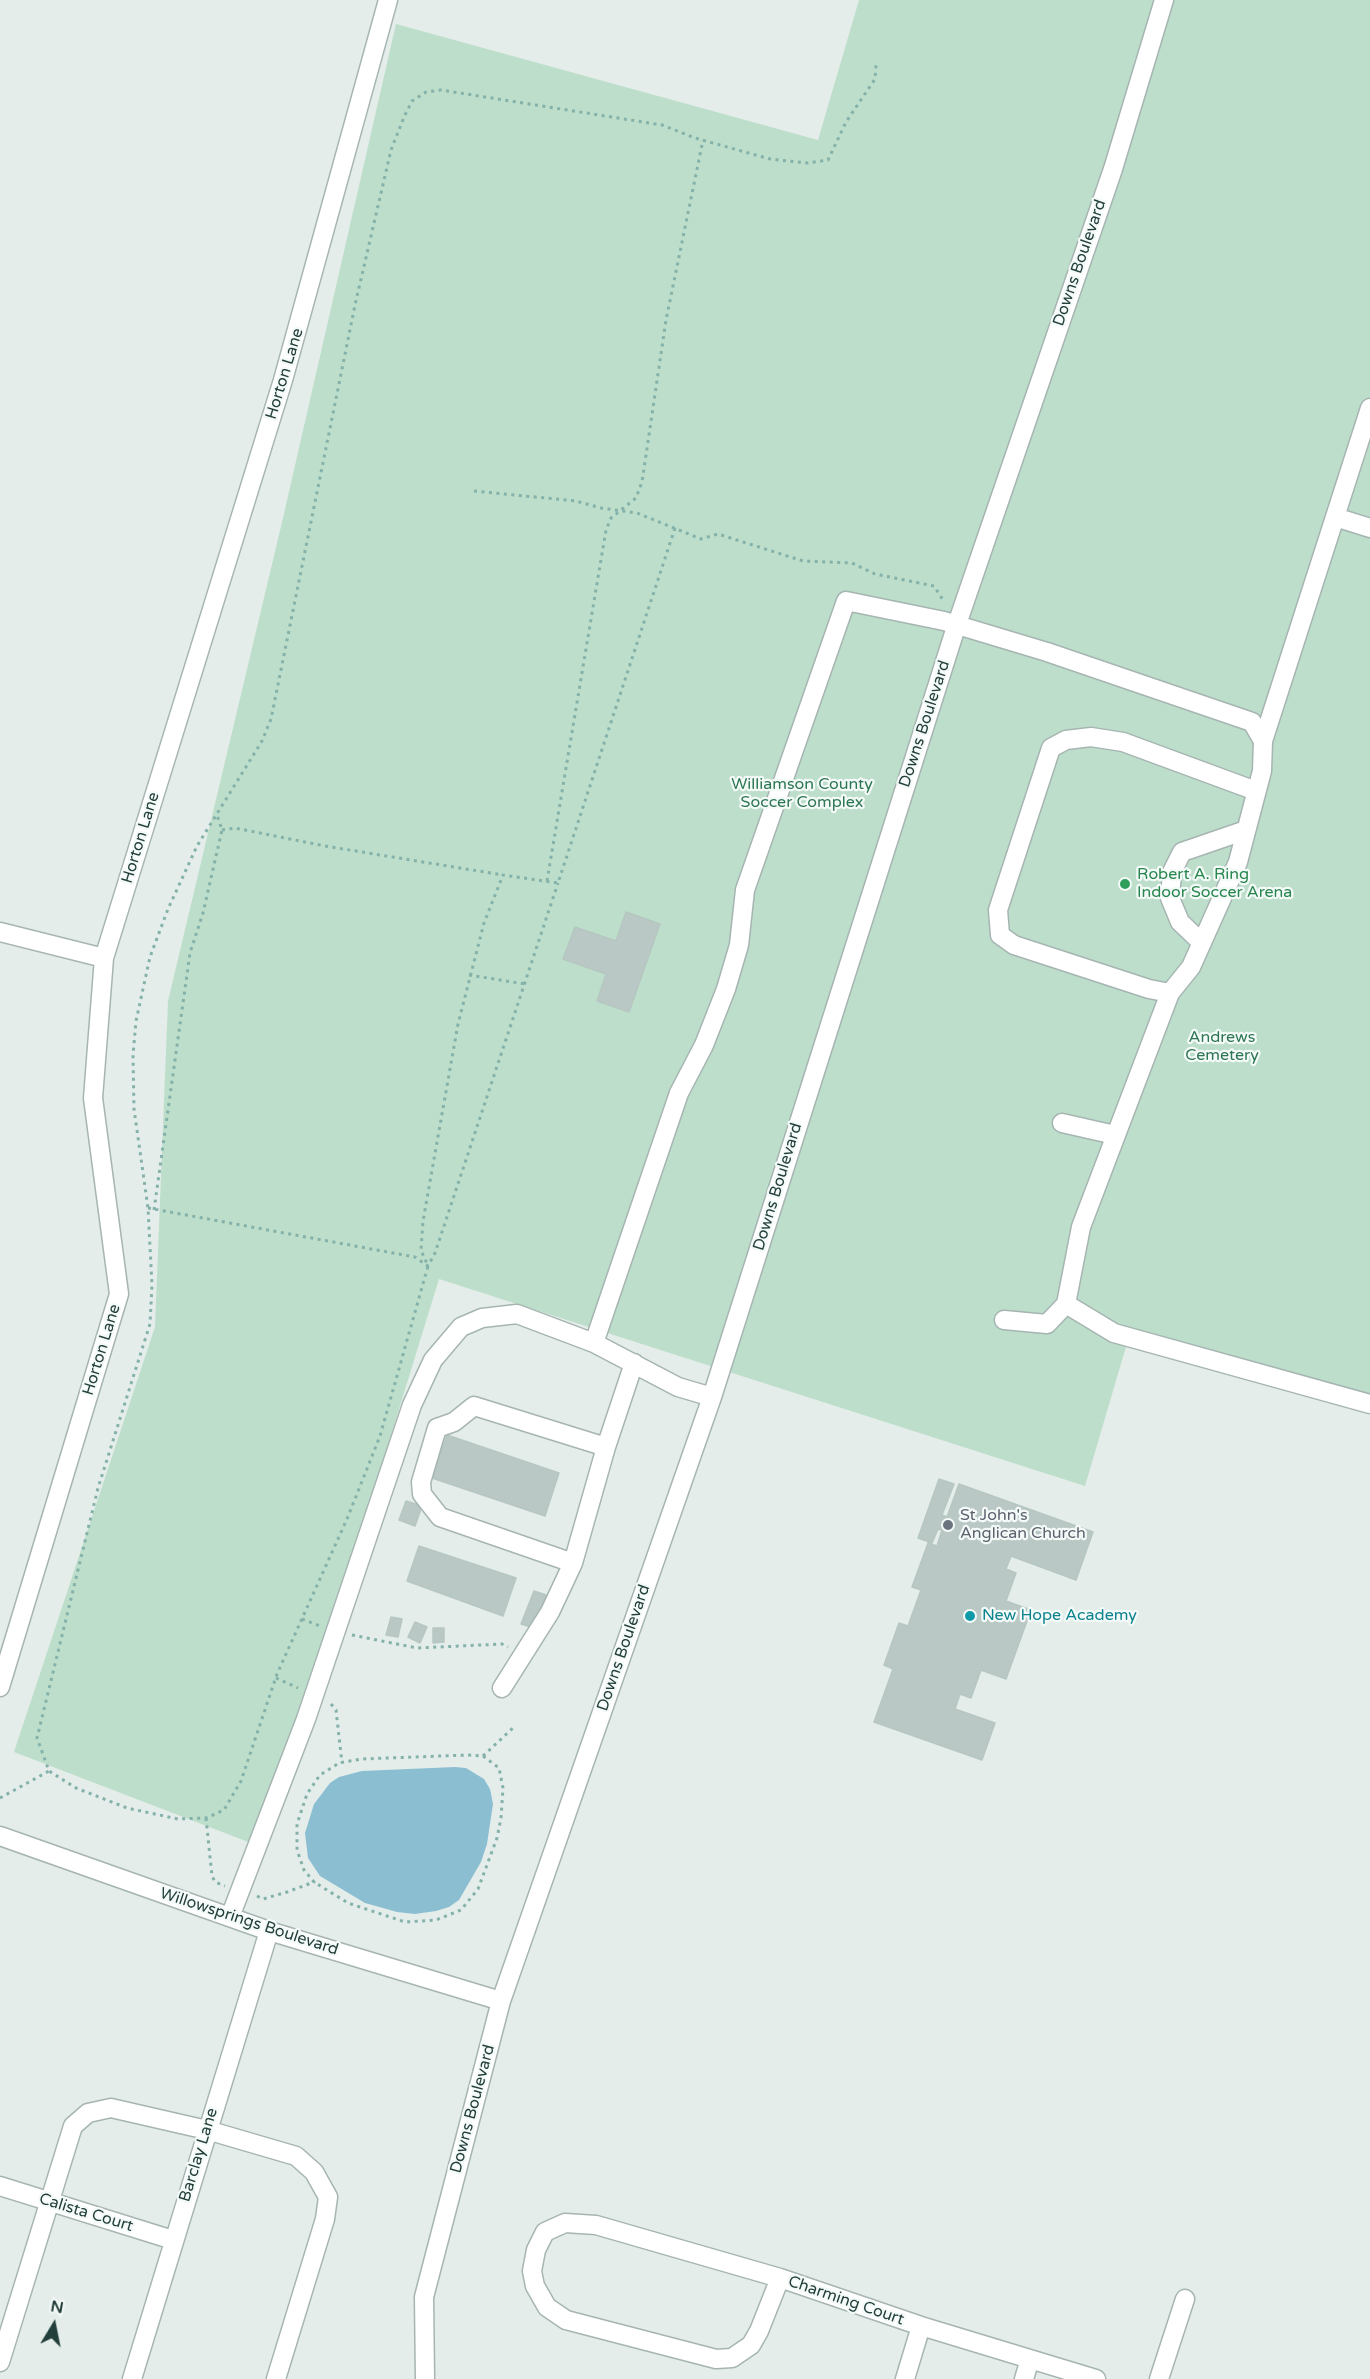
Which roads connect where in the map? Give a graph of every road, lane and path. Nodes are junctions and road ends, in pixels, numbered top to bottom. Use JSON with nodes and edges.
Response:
{"nodes":[{"id":1,"x":388,"y":0,"type":"edge"},
{"id":2,"x":1164,"y":0,"type":"edge"},
{"id":3,"x":876,"y":65,"type":"dead end"},
{"id":4,"x":703,"y":140,"type":"junction"},
{"id":5,"x":1370,"y":408,"type":"edge"},
{"id":6,"x":474,"y":490,"type":"dead end"},
{"id":7,"x":621,"y":510,"type":"junction"},
{"id":8,"x":1335,"y":517,"type":"junction"},
{"id":9,"x":675,"y":528,"type":"junction"},
{"id":10,"x":1370,"y":528,"type":"edge"},
{"id":11,"x":944,"y":600,"type":"dead end"},
{"id":12,"x":956,"y":627,"type":"junction"},
{"id":13,"x":1263,"y":741,"type":"junction"},
{"id":14,"x":1256,"y":791,"type":"junction"},
{"id":15,"x":217,"y":815,"type":"junction"},
{"id":16,"x":222,"y":830,"type":"junction"},
{"id":17,"x":1246,"y":830,"type":"junction"},
{"id":18,"x":503,"y":875,"type":"junction"},
{"id":19,"x":547,"y":881,"type":"junction"},
{"id":20,"x":558,"y":883,"type":"junction"},
{"id":21,"x":0,"y":932,"type":"edge"},
{"id":22,"x":1202,"y":943,"type":"junction"},
{"id":23,"x":104,"y":958,"type":"junction"},
{"id":24,"x":469,"y":975,"type":"junction"},
{"id":25,"x":525,"y":984,"type":"junction"},
{"id":26,"x":1170,"y":993,"type":"junction"},
{"id":27,"x":1062,"y":1123,"type":"dead end"},
{"id":28,"x":1115,"y":1135,"type":"junction"},
{"id":29,"x":147,"y":1208,"type":"junction"},
{"id":30,"x":154,"y":1210,"type":"junction"},
{"id":31,"x":428,"y":1266,"type":"junction"},
{"id":32,"x":1066,"y":1304,"type":"junction"},
{"id":33,"x":1004,"y":1320,"type":"dead end"},
{"id":34,"x":594,"y":1343,"type":"junction"},
{"id":35,"x":634,"y":1363,"type":"junction"},
{"id":36,"x":711,"y":1397,"type":"junction"},
{"id":37,"x":1370,"y":1404,"type":"edge"},
{"id":38,"x":606,"y":1447,"type":"junction"},
{"id":39,"x":573,"y":1563,"type":"junction"},
{"id":40,"x":302,"y":1619,"type":"junction"},
{"id":41,"x":326,"y":1628,"type":"dead end"},
{"id":42,"x":347,"y":1634,"type":"dead end"},
{"id":43,"x":518,"y":1651,"type":"dead end"},
{"id":44,"x":0,"y":1687,"type":"edge"},
{"id":45,"x":502,"y":1688,"type":"dead end"},
{"id":46,"x":514,"y":1727,"type":"dead end"},
{"id":47,"x":483,"y":1756,"type":"junction"},
{"id":48,"x":49,"y":1771,"type":"junction"},
{"id":49,"x":0,"y":1798,"type":"edge"},
{"id":50,"x":206,"y":1818,"type":"junction"},
{"id":51,"x":0,"y":1836,"type":"edge"},
{"id":52,"x":314,"y":1882,"type":"junction"},
{"id":53,"x":240,"y":1891,"type":"junction"},
{"id":54,"x":230,"y":1917,"type":"junction"},
{"id":55,"x":269,"y":1931,"type":"junction"},
{"id":56,"x":501,"y":2001,"type":"junction"},
{"id":57,"x":207,"y":2130,"type":"junction"},
{"id":58,"x":0,"y":2186,"type":"edge"},
{"id":59,"x":51,"y":2203,"type":"junction"},
{"id":60,"x":173,"y":2240,"type":"junction"},
{"id":61,"x":780,"y":2278,"type":"junction"},
{"id":62,"x":1185,"y":2299,"type":"dead end"},
{"id":63,"x":921,"y":2326,"type":"junction"},
{"id":64,"x":1030,"y":2359,"type":"junction"},
{"id":65,"x":0,"y":2362,"type":"edge"},
{"id":66,"x":132,"y":2379,"type":"edge"},
{"id":67,"x":276,"y":2379,"type":"edge"},
{"id":68,"x":424,"y":2379,"type":"edge"},
{"id":69,"x":905,"y":2379,"type":"edge"},
{"id":70,"x":1024,"y":2379,"type":"edge"},
{"id":71,"x":1096,"y":2379,"type":"edge"},
{"id":72,"x":1159,"y":2379,"type":"edge"}],
"edges":[{"from":1,"to":23,"type":"street","name":"Horton Lane"},
{"from":2,"to":12,"type":"street","name":"Downs Boulevard"},
{"from":3,"to":4,"type":"path"},
{"from":4,"to":7,"type":"path"},
{"from":4,"to":15,"type":"path"},
{"from":5,"to":8,"type":"street"},
{"from":6,"to":7,"type":"path"},
{"from":7,"to":9,"type":"path"},
{"from":7,"to":19,"type":"path"},
{"from":8,"to":10,"type":"street"},
{"from":8,"to":13,"type":"street"},
{"from":9,"to":11,"type":"path"},
{"from":9,"to":20,"type":"path"},
{"from":12,"to":13,"type":"street"},
{"from":12,"to":34,"type":"street"},
{"from":12,"to":36,"type":"street","name":"Downs Boulevard"},
{"from":13,"to":14,"type":"street"},
{"from":14,"to":17,"type":"street"},
{"from":14,"to":26,"type":"street"},
{"from":15,"to":16,"type":"path"},
{"from":15,"to":29,"type":"path"},
{"from":16,"to":18,"type":"path"},
{"from":16,"to":30,"type":"path"},
{"from":17,"to":22,"type":"street"},
{"from":17,"to":22,"type":"street"},
{"from":18,"to":19,"type":"path"},
{"from":18,"to":24,"type":"path"},
{"from":19,"to":20,"type":"path"},
{"from":20,"to":25,"type":"path"},
{"from":21,"to":23,"type":"street"},
{"from":22,"to":26,"type":"street"},
{"from":23,"to":44,"type":"street","name":"Horton Lane"},
{"from":24,"to":25,"type":"path"},
{"from":24,"to":31,"type":"path"},
{"from":25,"to":31,"type":"path"},
{"from":26,"to":28,"type":"street"},
{"from":27,"to":28,"type":"street"},
{"from":28,"to":32,"type":"street"},
{"from":29,"to":30,"type":"path"},
{"from":29,"to":48,"type":"path"},
{"from":30,"to":31,"type":"path"},
{"from":31,"to":40,"type":"path"},
{"from":32,"to":33,"type":"street"},
{"from":32,"to":37,"type":"street"},
{"from":34,"to":35,"type":"street"},
{"from":34,"to":53,"type":"street"},
{"from":35,"to":36,"type":"street"},
{"from":35,"to":38,"type":"street"},
{"from":36,"to":56,"type":"street","name":"Downs Boulevard"},
{"from":38,"to":39,"type":"street"},
{"from":38,"to":39,"type":"street"},
{"from":39,"to":45,"type":"street"},
{"from":40,"to":41,"type":"path"},
{"from":40,"to":50,"type":"path"},
{"from":42,"to":43,"type":"path"},
{"from":46,"to":47,"type":"path"},
{"from":47,"to":52,"type":"path"},
{"from":47,"to":52,"type":"path"},
{"from":48,"to":49,"type":"path"},
{"from":48,"to":50,"type":"path"},
{"from":50,"to":53,"type":"path"},
{"from":51,"to":54,"type":"street","name":"Willowsprings Boulevard"},
{"from":52,"to":53,"type":"path"},
{"from":53,"to":54,"type":"street"},
{"from":54,"to":55,"type":"street","name":"Willowsprings Boulevard"},
{"from":55,"to":56,"type":"street","name":"Willowsprings Boulevard"},
{"from":55,"to":57,"type":"street","name":"Barclay Lane"},
{"from":56,"to":68,"type":"street","name":"Downs Boulevard"},
{"from":57,"to":59,"type":"street"},
{"from":57,"to":60,"type":"street","name":"Barclay Lane"},
{"from":57,"to":67,"type":"street"},
{"from":58,"to":59,"type":"street","name":"Calista Court"},
{"from":59,"to":60,"type":"street","name":"Calista Court"},
{"from":59,"to":65,"type":"street"},
{"from":60,"to":66,"type":"street","name":"Barclay Lane"},
{"from":61,"to":61,"type":"street","name":"Charming Court"},
{"from":61,"to":63,"type":"street","name":"Charming Court"},
{"from":62,"to":72,"type":"street"},
{"from":63,"to":64,"type":"street","name":"Charming Court"},
{"from":63,"to":69,"type":"street"},
{"from":64,"to":70,"type":"street"},
{"from":64,"to":71,"type":"street","name":"Charming Court"}]}
